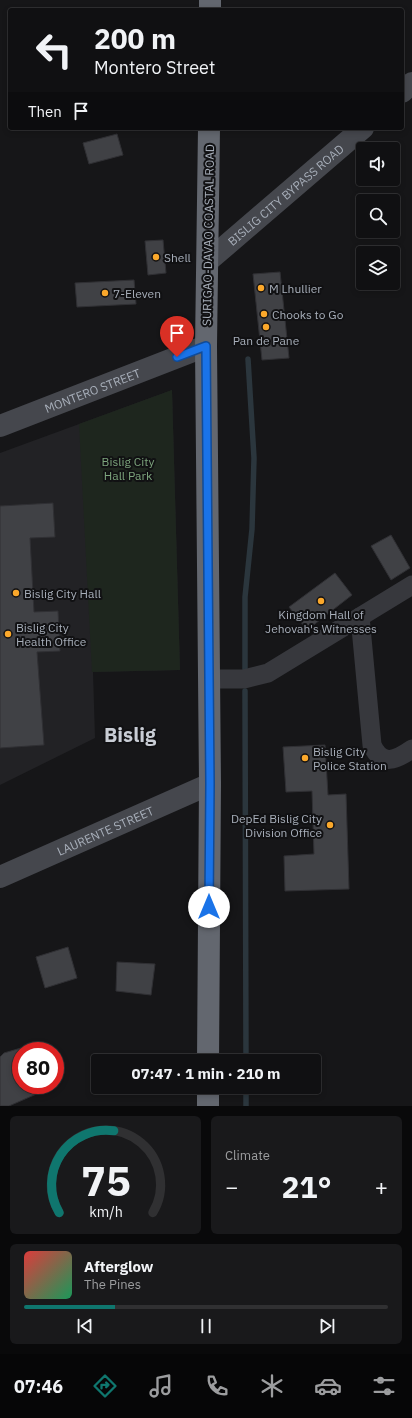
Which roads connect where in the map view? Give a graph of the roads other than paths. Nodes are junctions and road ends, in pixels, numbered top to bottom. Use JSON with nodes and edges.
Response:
{"nodes":[{"id":1,"x":412,"y":83,"type":"edge"},
{"id":2,"x":404,"y":90,"type":"edge"},
{"id":3,"x":209,"y":130,"type":"edge"},
{"id":4,"x":361,"y":130,"type":"edge"},
{"id":5,"x":208,"y":261,"type":"junction"},
{"id":6,"x":206,"y":346,"type":"junction"},
{"id":7,"x":0,"y":426,"type":"edge"},
{"id":8,"x":412,"y":585,"type":"edge"},
{"id":9,"x":360,"y":617,"type":"junction"},
{"id":10,"x":209,"y":680,"type":"junction"},
{"id":11,"x":412,"y":749,"type":"edge"},
{"id":12,"x":210,"y":784,"type":"junction"},
{"id":13,"x":0,"y":877,"type":"edge"},
{"id":14,"x":208,"y":1054,"type":"edge"},
{"id":15,"x":208,"y":1094,"type":"edge"},
{"id":16,"x":208,"y":1106,"type":"edge"}],
"edges":[{"from":1,"to":2,"type":"street"},
{"from":3,"to":5,"type":"highway","name":"SURIGAO-DAVAO COASTAL ROAD"},
{"from":4,"to":5,"type":"street","name":"BISLIG CITY BYPASS ROAD"},
{"from":5,"to":6,"type":"highway","name":"SURIGAO-DAVAO COASTAL ROAD"},
{"from":6,"to":7,"type":"street","name":"MONTERO STREET"},
{"from":6,"to":10,"type":"highway","name":"SURIGAO-DAVAO COASTAL ROAD"},
{"from":8,"to":9,"type":"street"},
{"from":9,"to":10,"type":"street"},
{"from":9,"to":11,"type":"street"},
{"from":10,"to":12,"type":"highway","name":"SURIGAO-DAVAO COASTAL ROAD"},
{"from":12,"to":13,"type":"street","name":"LAURENTE STREET"},
{"from":12,"to":14,"type":"highway","name":"SURIGAO-DAVAO COASTAL ROAD"},
{"from":15,"to":16,"type":"highway"}]}
